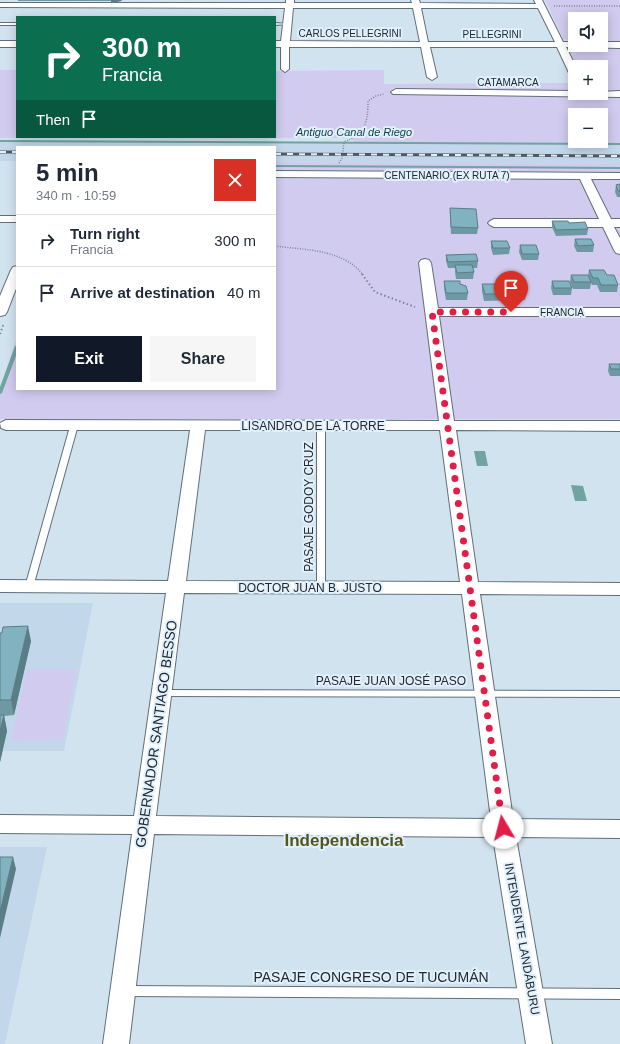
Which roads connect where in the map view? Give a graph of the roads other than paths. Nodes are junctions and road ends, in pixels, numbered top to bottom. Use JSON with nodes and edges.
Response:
{"nodes":[{"id":1,"x":4,"y":0,"type":"edge"},
{"id":2,"x":289,"y":3,"type":"edge"},
{"id":3,"x":415,"y":3,"type":"edge"},
{"id":4,"x":540,"y":3,"type":"edge"},
{"id":5,"x":0,"y":5,"type":"edge"},
{"id":6,"x":126,"y":5,"type":"edge"},
{"id":7,"x":0,"y":24,"type":"edge"},
{"id":8,"x":16,"y":24,"type":"edge"},
{"id":9,"x":276,"y":24,"type":"edge"},
{"id":10,"x":287,"y":24,"type":"junction"},
{"id":11,"x":0,"y":44,"type":"edge"},
{"id":12,"x":16,"y":44,"type":"edge"},
{"id":13,"x":276,"y":44,"type":"edge"},
{"id":14,"x":285,"y":44,"type":"junction"},
{"id":15,"x":424,"y":45,"type":"junction"},
{"id":16,"x":560,"y":45,"type":"junction"},
{"id":17,"x":620,"y":45,"type":"edge"},
{"id":18,"x":568,"y":61,"type":"edge"},
{"id":19,"x":285,"y":69,"type":"dead end"},
{"id":20,"x":432,"y":77,"type":"dead end"},
{"id":21,"x":396,"y":92,"type":"road end"},
{"id":22,"x":568,"y":93,"type":"edge"},
{"id":23,"x":608,"y":94,"type":"edge"},
{"id":24,"x":620,"y":94,"type":"edge"},
{"id":25,"x":276,"y":174,"type":"edge"},
{"id":26,"x":584,"y":176,"type":"junction"},
{"id":27,"x":620,"y":176,"type":"edge"},
{"id":28,"x":0,"y":219,"type":"edge"},
{"id":29,"x":16,"y":219,"type":"edge"},
{"id":30,"x":494,"y":223,"type":"dead end"},
{"id":31,"x":607,"y":223,"type":"junction"},
{"id":32,"x":620,"y":223,"type":"edge"},
{"id":33,"x":620,"y":250,"type":"edge"},
{"id":34,"x":425,"y":263,"type":"dead end"},
{"id":35,"x":16,"y":272,"type":"edge"},
{"id":36,"x":1,"y":309,"type":"edge"},
{"id":37,"x":432,"y":312,"type":"junction"},
{"id":38,"x":620,"y":312,"type":"edge"},
{"id":39,"x":6,"y":425,"type":"dead end"},
{"id":40,"x":74,"y":425,"type":"junction"},
{"id":41,"x":198,"y":425,"type":"junction"},
{"id":42,"x":321,"y":426,"type":"junction"},
{"id":43,"x":448,"y":426,"type":"junction"},
{"id":44,"x":620,"y":426,"type":"edge"},
{"id":45,"x":0,"y":586,"type":"edge"},
{"id":46,"x":29,"y":587,"type":"junction"},
{"id":47,"x":176,"y":587,"type":"junction"},
{"id":48,"x":321,"y":588,"type":"junction"},
{"id":49,"x":470,"y":588,"type":"junction"},
{"id":50,"x":620,"y":589,"type":"edge"},
{"id":51,"x":162,"y":693,"type":"junction"},
{"id":52,"x":484,"y":694,"type":"junction"},
{"id":53,"x":620,"y":694,"type":"edge"},
{"id":54,"x":0,"y":824,"type":"edge"},
{"id":55,"x":144,"y":825,"type":"junction"},
{"id":56,"x":503,"y":828,"type":"junction"},
{"id":57,"x":620,"y":829,"type":"edge"},
{"id":58,"x":122,"y":991,"type":"junction"},
{"id":59,"x":531,"y":993,"type":"junction"},
{"id":60,"x":620,"y":994,"type":"edge"},
{"id":61,"x":116,"y":1044,"type":"edge"},
{"id":62,"x":539,"y":1044,"type":"edge"}],
"edges":[{"from":1,"to":5,"type":"street"},
{"from":2,"to":3,"type":"street"},
{"from":2,"to":6,"type":"street"},
{"from":2,"to":10,"type":"street"},
{"from":3,"to":4,"type":"street"},
{"from":3,"to":15,"type":"street"},
{"from":4,"to":16,"type":"street"},
{"from":5,"to":6,"type":"street"},
{"from":7,"to":8,"type":"lane"},
{"from":9,"to":10,"type":"lane"},
{"from":10,"to":14,"type":"street"},
{"from":11,"to":12,"type":"street"},
{"from":13,"to":14,"type":"street","name":"CARLOS PELLEGRINI"},
{"from":14,"to":15,"type":"street","name":"CARLOS PELLEGRINI"},
{"from":14,"to":19,"type":"street"},
{"from":15,"to":16,"type":"street","name":"PELLEGRINI"},
{"from":15,"to":20,"type":"street"},
{"from":16,"to":17,"type":"street"},
{"from":16,"to":18,"type":"street"},
{"from":21,"to":22,"type":"street","name":"CATAMARCA"},
{"from":23,"to":24,"type":"street","name":"CATAMARCA"},
{"from":25,"to":26,"type":"street","name":"CENTENARIO (EX RUTA 7)"},
{"from":26,"to":27,"type":"street","name":"CENTENARIO (EX RUTA 7)"},
{"from":26,"to":31,"type":"street"},
{"from":28,"to":29,"type":"street"},
{"from":30,"to":31,"type":"street"},
{"from":31,"to":32,"type":"street"},
{"from":31,"to":33,"type":"street"},
{"from":34,"to":37,"type":"street","name":"INTENDENTE LANDÁBURU"},
{"from":35,"to":36,"type":"street"},
{"from":37,"to":38,"type":"street","name":"FRANCIA"},
{"from":37,"to":43,"type":"street","name":"INTENDENTE LANDÁBURU"},
{"from":39,"to":40,"type":"street","name":"LISANDRO DE LA TORRE"},
{"from":40,"to":41,"type":"street","name":"LISANDRO DE LA TORRE"},
{"from":40,"to":46,"type":"lane"},
{"from":41,"to":42,"type":"street","name":"LISANDRO DE LA TORRE"},
{"from":41,"to":47,"type":"street","name":"GOBERNADOR SANTIAGO BESSO"},
{"from":42,"to":43,"type":"street","name":"LISANDRO DE LA TORRE"},
{"from":42,"to":48,"type":"lane","name":"PASAJE GODOY CRUZ"},
{"from":43,"to":44,"type":"street","name":"LISANDRO DE LA TORRE"},
{"from":43,"to":49,"type":"street","name":"INTENDENTE LANDÁBURU"},
{"from":45,"to":46,"type":"street","name":"DOCTOR JUAN B. JUSTO"},
{"from":46,"to":47,"type":"street","name":"DOCTOR JUAN B. JUSTO"},
{"from":47,"to":48,"type":"street","name":"DOCTOR JUAN B. JUSTO"},
{"from":47,"to":51,"type":"street","name":"GOBERNADOR SANTIAGO BESSO"},
{"from":48,"to":49,"type":"street","name":"DOCTOR JUAN B. JUSTO"},
{"from":49,"to":50,"type":"street","name":"DOCTOR JUAN B. JUSTO"},
{"from":49,"to":52,"type":"street","name":"INTENDENTE LANDÁBURU"},
{"from":51,"to":52,"type":"lane","name":"PASAJE JUAN JOSÉ PASO"},
{"from":51,"to":55,"type":"street","name":"GOBERNADOR SANTIAGO BESSO"},
{"from":52,"to":53,"type":"lane","name":"PASAJE JUAN JOSÉ PASO"},
{"from":52,"to":56,"type":"street","name":"INTENDENTE LANDÁBURU"},
{"from":54,"to":55,"type":"street"},
{"from":55,"to":56,"type":"street"},
{"from":55,"to":58,"type":"street","name":"GOBERNADOR SANTIAGO BESSO"},
{"from":56,"to":57,"type":"street"},
{"from":56,"to":59,"type":"street","name":"INTENDENTE LANDÁBURU"},
{"from":58,"to":59,"type":"lane","name":"PASAJE CONGRESO DE TUCUMÁN"},
{"from":58,"to":61,"type":"street","name":"GOBERNADOR SANTIAGO BESSO"},
{"from":59,"to":60,"type":"lane","name":"PASAJE CONGRESO DE TUCUMÁN"},
{"from":59,"to":62,"type":"street","name":"INTENDENTE LANDÁBURU"}]}
